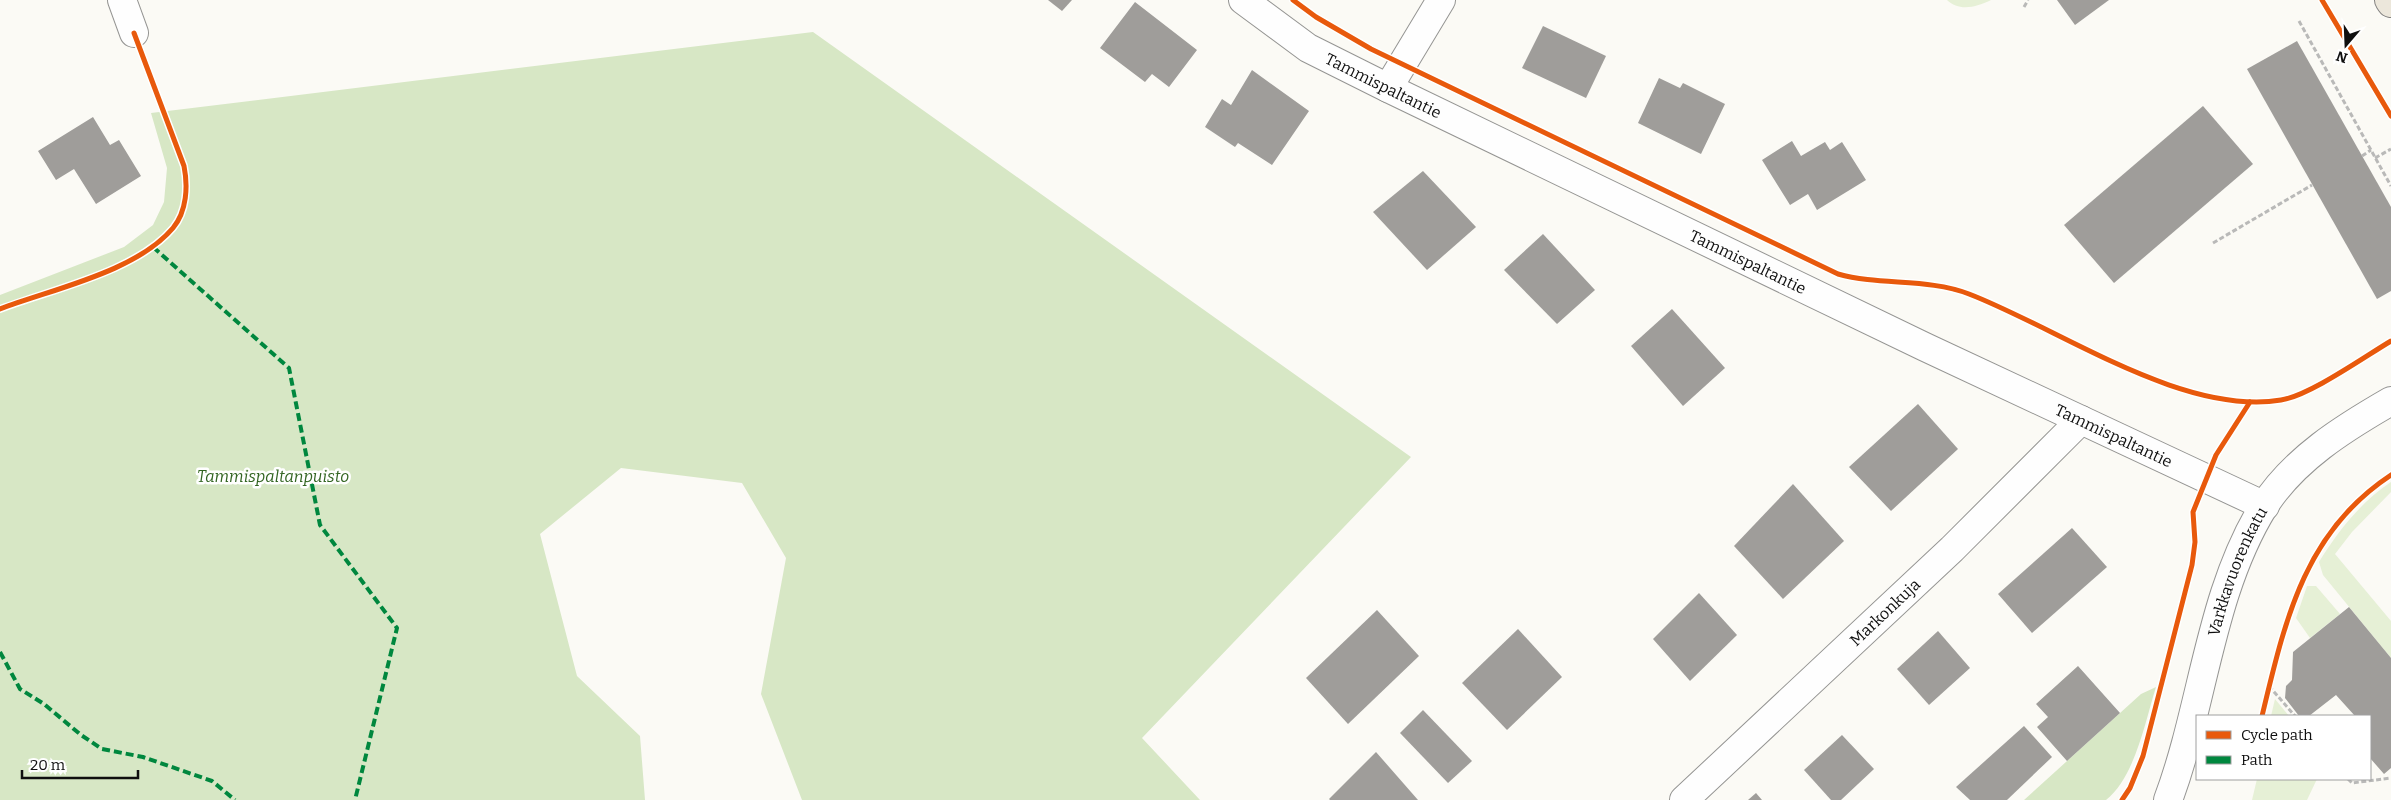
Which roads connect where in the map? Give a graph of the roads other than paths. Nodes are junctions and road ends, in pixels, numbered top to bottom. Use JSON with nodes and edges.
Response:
{"nodes":[{"id":1,"x":122,"y":0,"type":"edge"},
{"id":2,"x":1243,"y":0,"type":"edge"},
{"id":3,"x":1442,"y":0,"type":"edge"},
{"id":4,"x":2389,"y":0,"type":"edge"},
{"id":5,"x":2391,"y":3,"type":"edge"},
{"id":6,"x":134,"y":33,"type":"dead end"},
{"id":7,"x":1388,"y":88,"type":"junction"},
{"id":8,"x":2391,"y":401,"type":"edge"},
{"id":9,"x":2080,"y":420,"type":"junction"},
{"id":10,"x":2265,"y":506,"type":"junction"},
{"id":11,"x":1684,"y":800,"type":"edge"},
{"id":12,"x":2168,"y":800,"type":"edge"}],
"edges":[{"from":1,"to":6,"type":"street"},
{"from":2,"to":7,"type":"street","name":"Tammispaltantie"},
{"from":3,"to":7,"type":"street"},
{"from":4,"to":5,"type":"main road"},
{"from":7,"to":9,"type":"street","name":"Tammispaltantie"},
{"from":8,"to":10,"type":"street","name":"Varkkavuorenkatu"},
{"from":9,"to":10,"type":"street","name":"Tammispaltantie"},
{"from":9,"to":11,"type":"street","name":"Markonkuja"},
{"from":10,"to":12,"type":"street","name":"Varkkavuorenkatu"}]}
